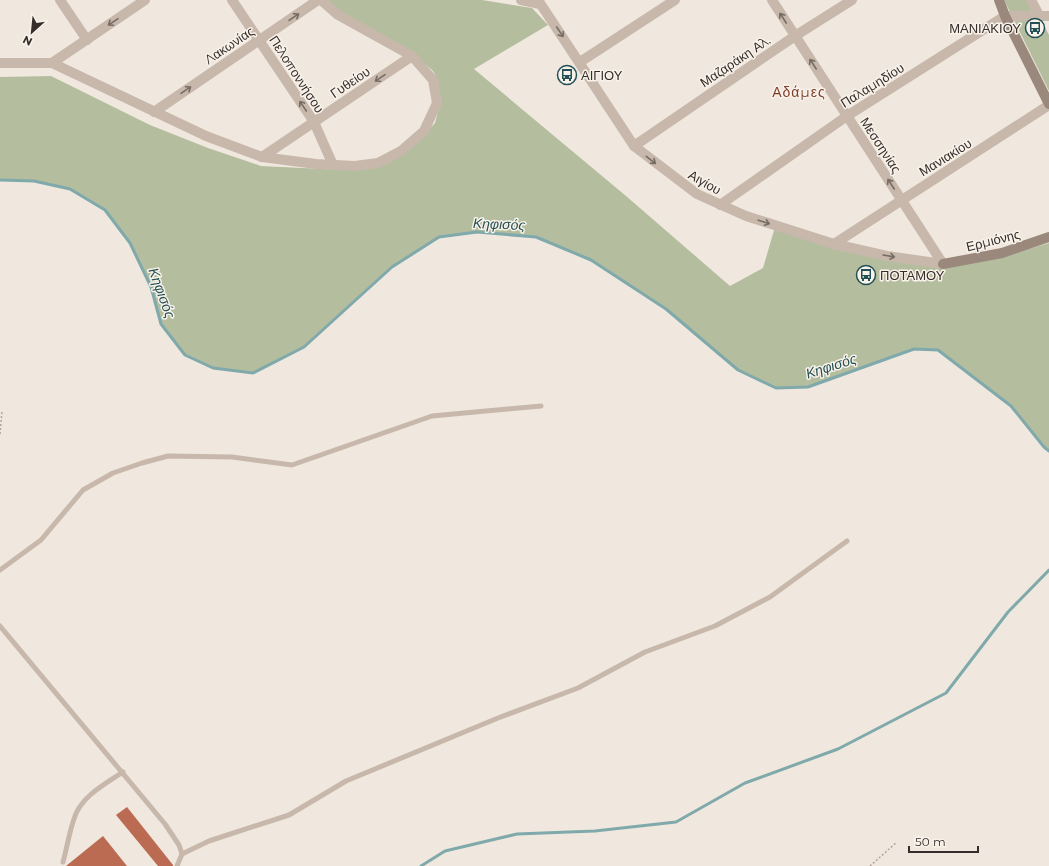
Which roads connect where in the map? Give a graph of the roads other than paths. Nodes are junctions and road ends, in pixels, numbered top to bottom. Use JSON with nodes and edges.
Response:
{"nodes":[{"id":1,"x":60,"y":0,"type":"edge"},
{"id":2,"x":145,"y":0,"type":"edge"},
{"id":3,"x":232,"y":0,"type":"edge"},
{"id":4,"x":320,"y":0,"type":"edge"},
{"id":5,"x":520,"y":0,"type":"edge"},
{"id":6,"x":675,"y":0,"type":"edge"},
{"id":7,"x":772,"y":0,"type":"edge"},
{"id":8,"x":852,"y":0,"type":"edge"},
{"id":9,"x":999,"y":0,"type":"edge"},
{"id":10,"x":1030,"y":0,"type":"edge"},
{"id":11,"x":539,"y":2,"type":"edge"},
{"id":12,"x":1044,"y":15,"type":"edge"},
{"id":13,"x":1005,"y":16,"type":"junction"},
{"id":14,"x":795,"y":36,"type":"junction"},
{"id":15,"x":87,"y":40,"type":"junction"},
{"id":16,"x":259,"y":40,"type":"junction"},
{"id":17,"x":412,"y":56,"type":"junction"},
{"id":18,"x":580,"y":62,"type":"junction"},
{"id":19,"x":0,"y":63,"type":"edge"},
{"id":20,"x":52,"y":64,"type":"junction"},
{"id":21,"x":1049,"y":104,"type":"edge"},
{"id":22,"x":154,"y":112,"type":"junction"},
{"id":23,"x":847,"y":116,"type":"junction"},
{"id":24,"x":314,"y":122,"type":"junction"},
{"id":25,"x":634,"y":146,"type":"junction"},
{"id":26,"x":262,"y":157,"type":"junction"},
{"id":27,"x":333,"y":165,"type":"junction"},
{"id":28,"x":901,"y":200,"type":"junction"},
{"id":29,"x":720,"y":205,"type":"junction"},
{"id":30,"x":1049,"y":237,"type":"edge"},
{"id":31,"x":834,"y":244,"type":"junction"},
{"id":32,"x":943,"y":264,"type":"junction"},
{"id":33,"x":541,"y":406,"type":"dead end"},
{"id":34,"x":847,"y":541,"type":"dead end"},
{"id":35,"x":0,"y":570,"type":"edge"},
{"id":36,"x":0,"y":626,"type":"edge"},
{"id":37,"x":123,"y":772,"type":"junction"},
{"id":38,"x":182,"y":854,"type":"junction"},
{"id":39,"x":63,"y":862,"type":"dead end"},
{"id":40,"x":177,"y":866,"type":"edge"}],
"edges":[{"from":1,"to":15,"type":"street"},
{"from":2,"to":15,"type":"street","one_way":true},
{"from":3,"to":16,"type":"street","name":"Πελοποννήσου"},
{"from":16,"to":4,"type":"street","name":"Λακωνίας","one_way":true},
{"from":4,"to":17,"type":"street"},
{"from":5,"to":11,"type":"street"},
{"from":6,"to":18,"type":"street"},
{"from":14,"to":7,"type":"street","name":"Μεσσηνίας","one_way":true},
{"from":8,"to":14,"type":"street","name":"Μαζαράκη Αλ."},
{"from":9,"to":13,"type":"street"},
{"from":10,"to":12,"type":"street"},
{"from":11,"to":18,"type":"street","name":"Αιγίου","one_way":true},
{"from":12,"to":13,"type":"street"},
{"from":13,"to":21,"type":"street"},
{"from":13,"to":23,"type":"street","name":"Παλαμηδίου"},
{"from":23,"to":14,"type":"street","name":"Μεσσηνίας","one_way":true},
{"from":14,"to":25,"type":"street","name":"Μαζαράκη Αλ."},
{"from":15,"to":20,"type":"street"},
{"from":22,"to":16,"type":"street","name":"Λακωνίας","one_way":true},
{"from":24,"to":16,"type":"street","name":"Πελοποννήσου","one_way":true},
{"from":17,"to":24,"type":"street","name":"Γυθείου","one_way":true},
{"from":17,"to":27,"type":"street"},
{"from":18,"to":25,"type":"street","name":"Αιγίου"},
{"from":19,"to":20,"type":"street"},
{"from":20,"to":22,"type":"street"},
{"from":21,"to":28,"type":"street","name":"Μανιακίου"},
{"from":22,"to":26,"type":"street"},
{"from":28,"to":23,"type":"street","name":"Μεσσηνίας","one_way":true},
{"from":23,"to":29,"type":"street","name":"Παλαμηδίου"},
{"from":24,"to":26,"type":"street","name":"Γυθείου"},
{"from":24,"to":27,"type":"street","name":"Πελοποννήσου"},
{"from":25,"to":29,"type":"street","name":"Αιγίου","one_way":true},
{"from":26,"to":27,"type":"street"},
{"from":28,"to":31,"type":"street","name":"Μανιακίου"},
{"from":28,"to":32,"type":"street","name":"Μεσσηνίας"},
{"from":29,"to":31,"type":"street","name":"Αιγίου","one_way":true},
{"from":30,"to":32,"type":"street","name":"Ερμιόνης"},
{"from":31,"to":32,"type":"street","name":"Αιγίου","one_way":true},
{"from":33,"to":35,"type":"lane"},
{"from":34,"to":38,"type":"lane"},
{"from":36,"to":37,"type":"lane"},
{"from":37,"to":38,"type":"lane"},
{"from":37,"to":39,"type":"lane"},
{"from":38,"to":40,"type":"lane"}]}
